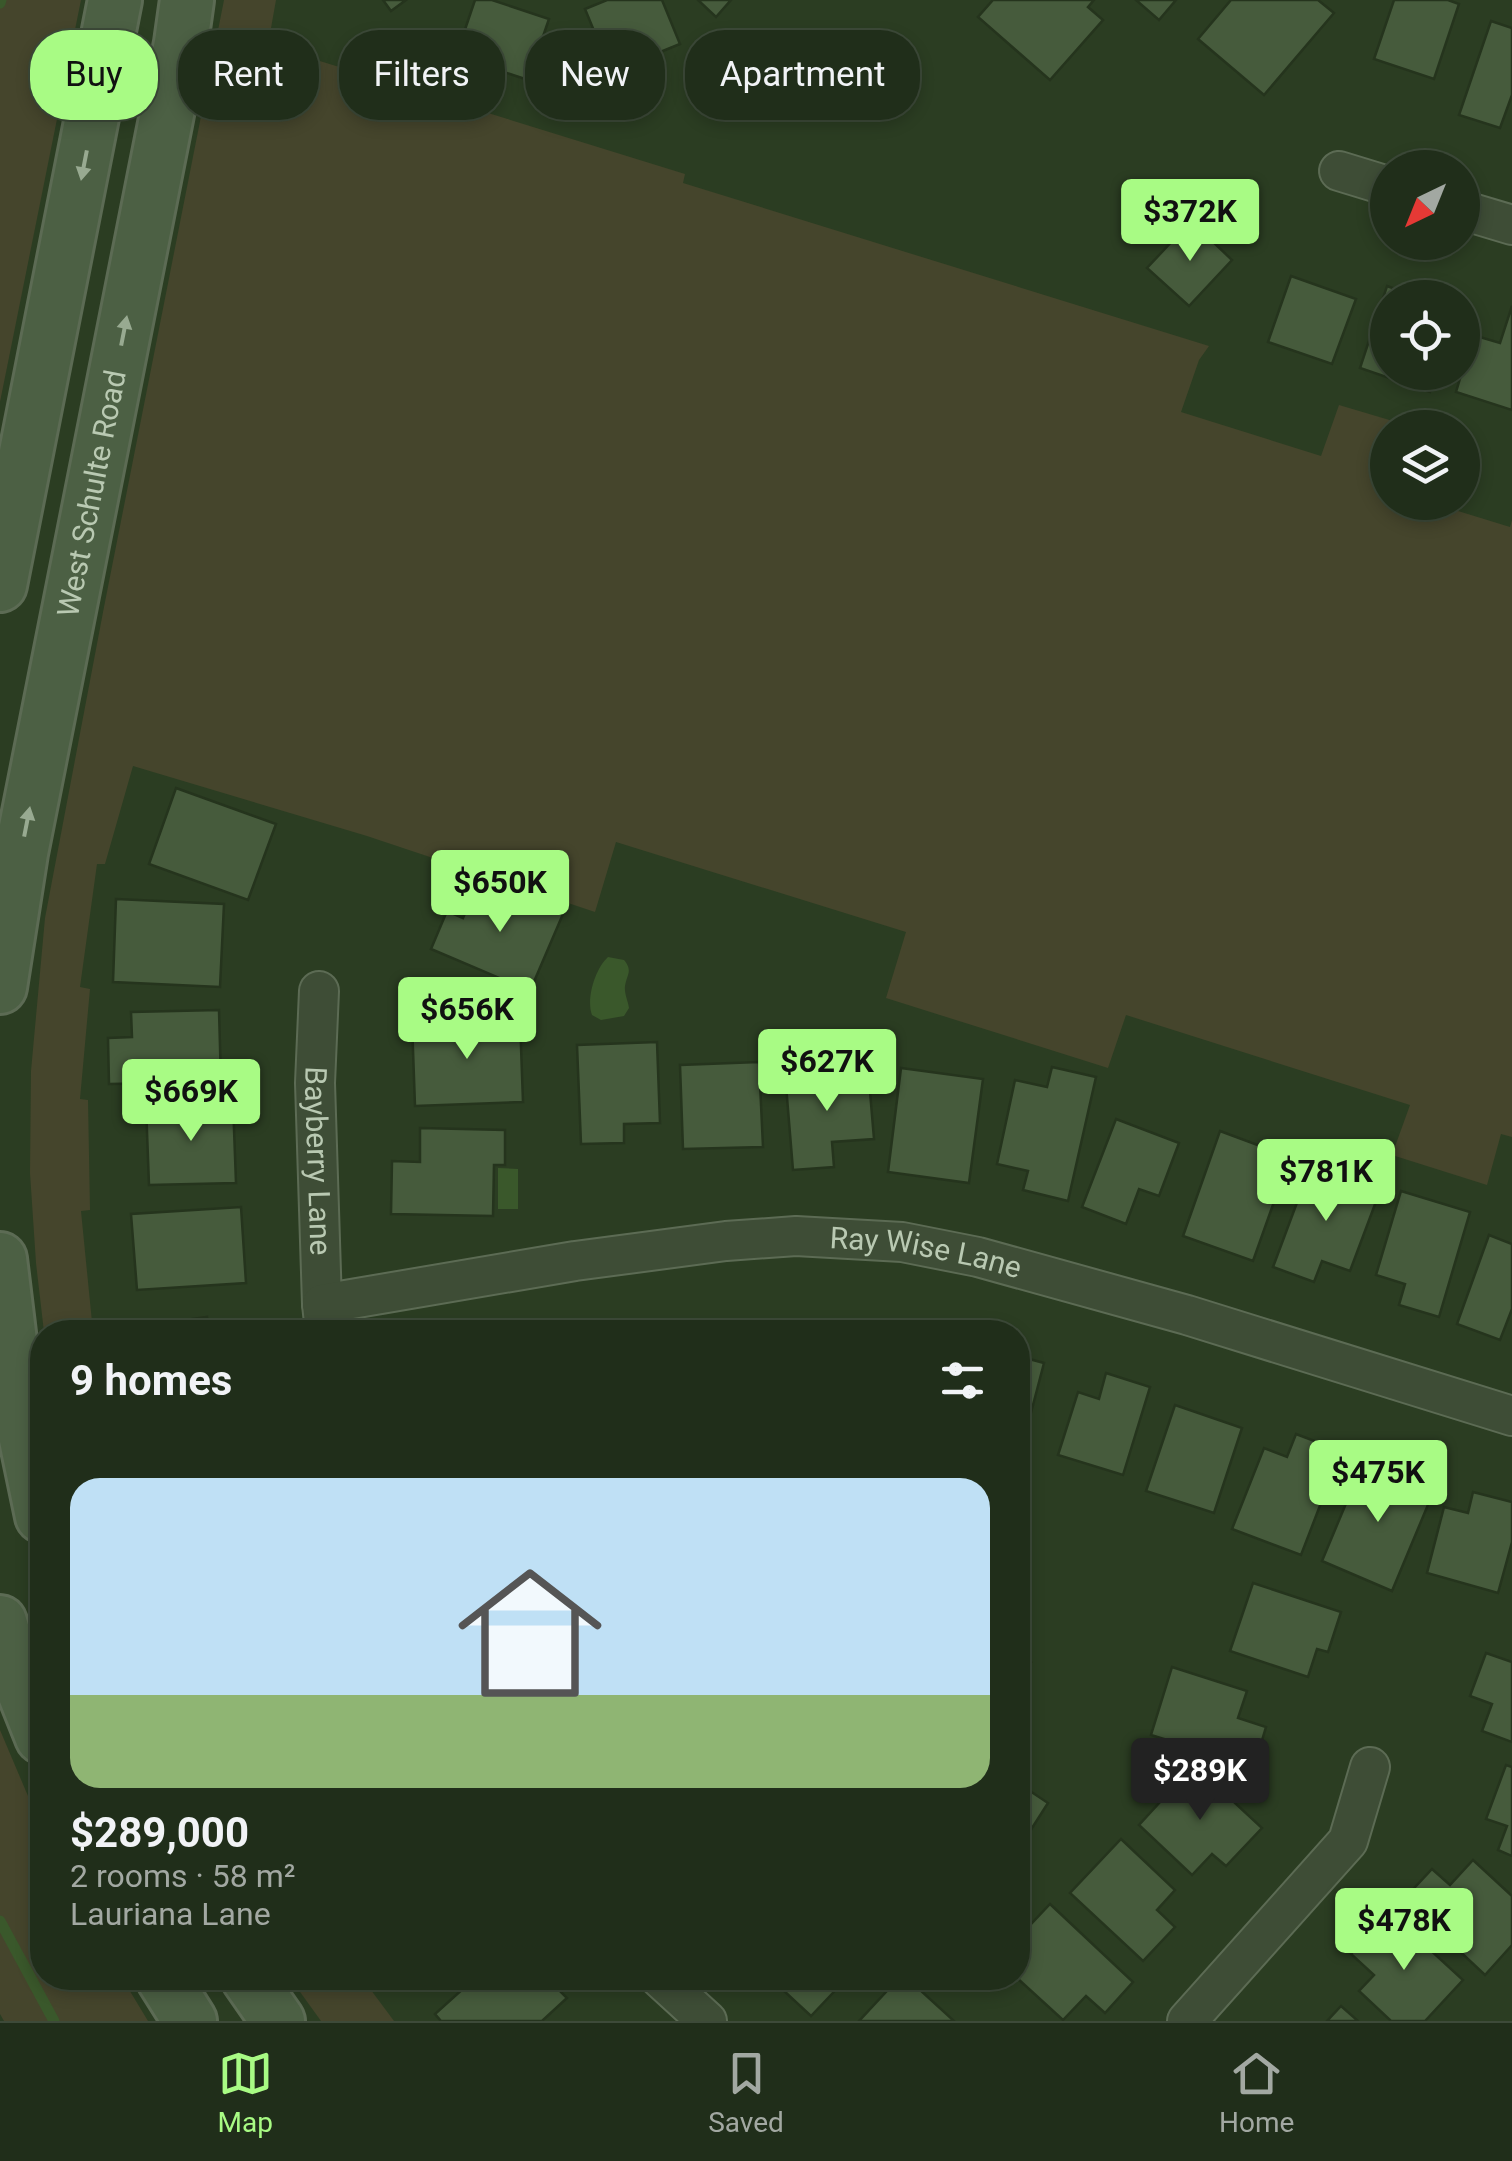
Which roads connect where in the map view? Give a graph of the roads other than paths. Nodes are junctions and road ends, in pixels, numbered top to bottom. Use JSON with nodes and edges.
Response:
{"nodes":[{"id":1,"x":114,"y":0,"type":"edge"},
{"id":2,"x":187,"y":0,"type":"edge"},
{"id":3,"x":1340,"y":171,"type":"dead end"},
{"id":4,"x":1370,"y":180,"type":"edge"},
{"id":5,"x":1480,"y":215,"type":"edge"},
{"id":6,"x":1512,"y":225,"type":"edge"},
{"id":7,"x":0,"y":585,"type":"edge"},
{"id":8,"x":0,"y":987,"type":"edge"},
{"id":9,"x":319,"y":991,"type":"dead end"},
{"id":10,"x":0,"y":1259,"type":"edge"},
{"id":11,"x":323,"y":1318,"type":"edge"},
{"id":12,"x":1512,"y":1416,"type":"edge"},
{"id":13,"x":30,"y":1458,"type":"edge"},
{"id":14,"x":0,"y":1622,"type":"edge"},
{"id":15,"x":30,"y":1707,"type":"edge"},
{"id":16,"x":1370,"y":1767,"type":"dead end"},
{"id":17,"x":171,"y":1990,"type":"edge"},
{"id":18,"x":256,"y":1990,"type":"edge"},
{"id":19,"x":673,"y":1990,"type":"edge"},
{"id":20,"x":190,"y":2021,"type":"edge"},
{"id":21,"x":278,"y":2021,"type":"edge"},
{"id":22,"x":707,"y":2021,"type":"edge"},
{"id":23,"x":1187,"y":2021,"type":"edge"}],
"edges":[{"from":1,"to":7,"type":"main road","one_way":true},
{"from":8,"to":2,"type":"main road","name":"West Schulte Road","one_way":true},
{"from":3,"to":4,"type":"street"},
{"from":5,"to":6,"type":"street"},
{"from":9,"to":11,"type":"street","name":"Bayberry Lane"},
{"from":10,"to":13,"type":"main road"},
{"from":11,"to":12,"type":"street","name":"Ray Wise Lane"},
{"from":14,"to":15,"type":"main road"},
{"from":16,"to":23,"type":"street"},
{"from":17,"to":20,"type":"main road"},
{"from":18,"to":21,"type":"main road"},
{"from":19,"to":22,"type":"street"}]}
